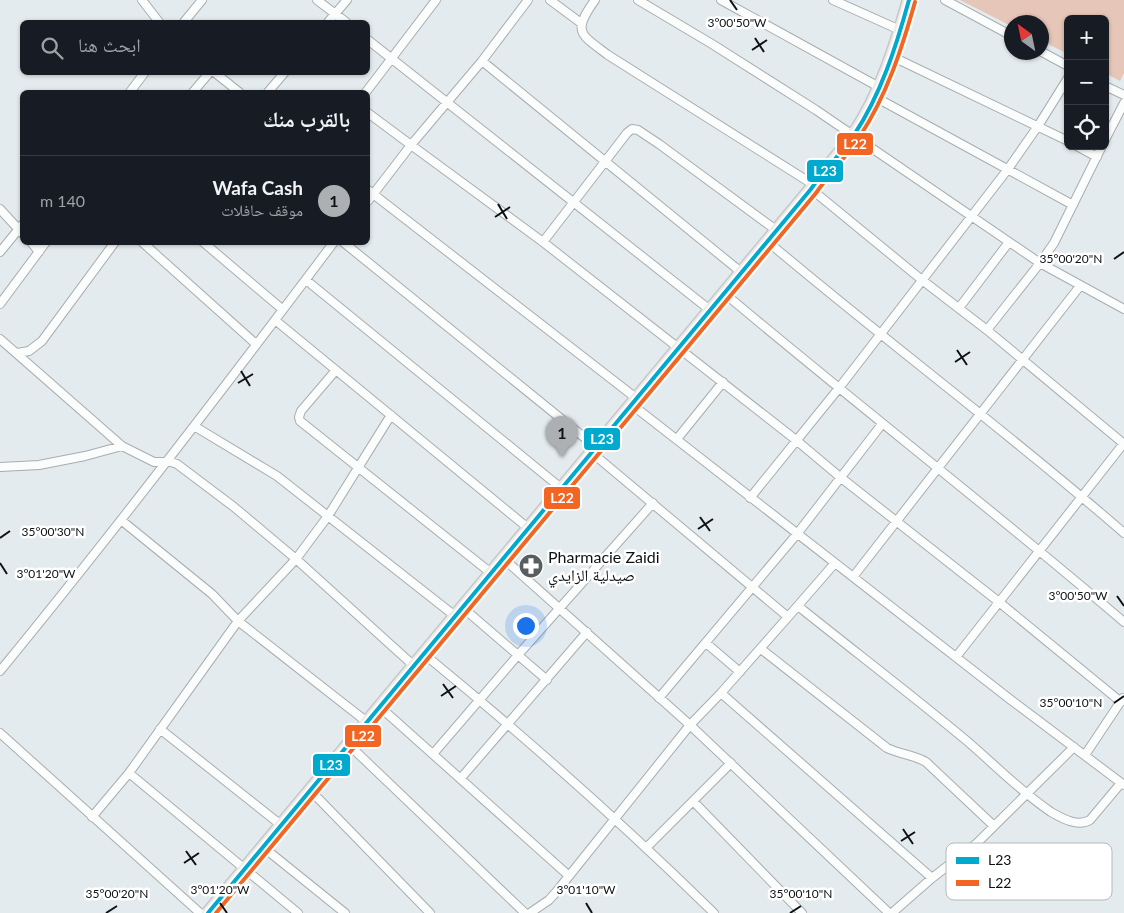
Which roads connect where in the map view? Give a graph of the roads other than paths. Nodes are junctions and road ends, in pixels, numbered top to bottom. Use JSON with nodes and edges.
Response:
{"nodes":[{"id":1,"x":142,"y":0,"type":"edge"},
{"id":2,"x":202,"y":0,"type":"edge"},
{"id":3,"x":317,"y":0,"type":"edge"},
{"id":4,"x":347,"y":0,"type":"edge"},
{"id":5,"x":436,"y":0,"type":"edge"},
{"id":6,"x":528,"y":0,"type":"edge"},
{"id":7,"x":550,"y":0,"type":"edge"},
{"id":8,"x":595,"y":0,"type":"edge"},
{"id":9,"x":638,"y":0,"type":"edge"},
{"id":10,"x":721,"y":0,"type":"edge"},
{"id":11,"x":833,"y":0,"type":"edge"},
{"id":12,"x":909,"y":0,"type":"edge"},
{"id":13,"x":945,"y":0,"type":"edge"},
{"id":14,"x":852,"y":4,"type":"edge"},
{"id":15,"x":335,"y":14,"type":"junction"},
{"id":16,"x":157,"y":20,"type":"edge"},
{"id":17,"x":186,"y":20,"type":"edge"},
{"id":18,"x":330,"y":20,"type":"edge"},
{"id":19,"x":343,"y":20,"type":"edge"},
{"id":20,"x":581,"y":23,"type":"junction"},
{"id":21,"x":900,"y":30,"type":"junction"},
{"id":22,"x":1004,"y":32,"type":"edge"},
{"id":23,"x":370,"y":42,"type":"edge"},
{"id":24,"x":891,"y":56,"type":"junction"},
{"id":25,"x":1049,"y":56,"type":"edge"},
{"id":26,"x":392,"y":59,"type":"junction"},
{"id":27,"x":482,"y":61,"type":"junction"},
{"id":28,"x":1064,"y":64,"type":"edge"},
{"id":29,"x":143,"y":75,"type":"edge"},
{"id":30,"x":207,"y":75,"type":"edge"},
{"id":31,"x":218,"y":75,"type":"edge"},
{"id":32,"x":282,"y":75,"type":"edge"},
{"id":33,"x":1064,"y":84,"type":"edge"},
{"id":34,"x":231,"y":86,"type":"junction"},
{"id":35,"x":1109,"y":88,"type":"edge"},
{"id":36,"x":132,"y":90,"type":"edge"},
{"id":37,"x":195,"y":90,"type":"edge"},
{"id":38,"x":227,"y":90,"type":"edge"},
{"id":39,"x":236,"y":90,"type":"edge"},
{"id":40,"x":270,"y":90,"type":"edge"},
{"id":41,"x":368,"y":90,"type":"edge"},
{"id":42,"x":877,"y":92,"type":"junction"},
{"id":43,"x":1124,"y":95,"type":"edge"},
{"id":44,"x":447,"y":103,"type":"junction"},
{"id":45,"x":1124,"y":103,"type":"edge"},
{"id":46,"x":370,"y":114,"type":"edge"},
{"id":47,"x":1038,"y":126,"type":"junction"},
{"id":48,"x":1109,"y":132,"type":"edge"},
{"id":49,"x":853,"y":136,"type":"junction"},
{"id":50,"x":1064,"y":140,"type":"edge"},
{"id":51,"x":411,"y":145,"type":"junction"},
{"id":52,"x":1084,"y":150,"type":"edge"},
{"id":53,"x":1100,"y":150,"type":"edge"},
{"id":54,"x":1097,"y":157,"type":"junction"},
{"id":55,"x":605,"y":162,"type":"junction"},
{"id":56,"x":1008,"y":169,"type":"junction"},
{"id":57,"x":812,"y":187,"type":"junction"},
{"id":58,"x":370,"y":192,"type":"edge"},
{"id":59,"x":574,"y":201,"type":"junction"},
{"id":60,"x":1073,"y":205,"type":"junction"},
{"id":61,"x":0,"y":209,"type":"edge"},
{"id":62,"x":972,"y":216,"type":"junction"},
{"id":63,"x":20,"y":228,"type":"edge"},
{"id":64,"x":20,"y":230,"type":"edge"},
{"id":65,"x":776,"y":230,"type":"junction"},
{"id":66,"x":766,"y":241,"type":"junction"},
{"id":67,"x":543,"y":242,"type":"junction"},
{"id":68,"x":1009,"y":242,"type":"junction"},
{"id":69,"x":33,"y":245,"type":"edge"},
{"id":70,"x":44,"y":245,"type":"edge"},
{"id":71,"x":113,"y":245,"type":"edge"},
{"id":72,"x":145,"y":245,"type":"edge"},
{"id":73,"x":207,"y":245,"type":"edge"},
{"id":74,"x":332,"y":245,"type":"edge"},
{"id":75,"x":347,"y":245,"type":"edge"},
{"id":76,"x":0,"y":252,"type":"edge"},
{"id":77,"x":39,"y":252,"type":"junction"},
{"id":78,"x":1040,"y":263,"type":"junction"},
{"id":79,"x":741,"y":272,"type":"junction"},
{"id":80,"x":306,"y":280,"type":"junction"},
{"id":81,"x":922,"y":280,"type":"junction"},
{"id":82,"x":1080,"y":286,"type":"junction"},
{"id":83,"x":724,"y":293,"type":"junction"},
{"id":84,"x":0,"y":304,"type":"edge"},
{"id":85,"x":960,"y":308,"type":"junction"},
{"id":86,"x":282,"y":309,"type":"junction"},
{"id":87,"x":1124,"y":309,"type":"edge"},
{"id":88,"x":710,"y":310,"type":"junction"},
{"id":89,"x":275,"y":320,"type":"junction"},
{"id":90,"x":987,"y":330,"type":"junction"},
{"id":91,"x":880,"y":334,"type":"junction"},
{"id":92,"x":0,"y":339,"type":"edge"},
{"id":93,"x":256,"y":344,"type":"junction"},
{"id":94,"x":678,"y":348,"type":"junction"},
{"id":95,"x":17,"y":353,"type":"junction"},
{"id":96,"x":1023,"y":361,"type":"junction"},
{"id":97,"x":336,"y":370,"type":"junction"},
{"id":98,"x":723,"y":382,"type":"junction"},
{"id":99,"x":839,"y":388,"type":"junction"},
{"id":100,"x":634,"y":401,"type":"junction"},
{"id":101,"x":981,"y":414,"type":"junction"},
{"id":102,"x":391,"y":415,"type":"junction"},
{"id":103,"x":882,"y":424,"type":"junction"},
{"id":104,"x":194,"y":426,"type":"junction"},
{"id":105,"x":676,"y":439,"type":"junction"},
{"id":106,"x":796,"y":440,"type":"junction"},
{"id":107,"x":1124,"y":443,"type":"edge"},
{"id":108,"x":122,"y":446,"type":"junction"},
{"id":109,"x":594,"y":449,"type":"junction"},
{"id":110,"x":166,"y":462,"type":"junction"},
{"id":111,"x":0,"y":467,"type":"edge"},
{"id":112,"x":359,"y":468,"type":"junction"},
{"id":113,"x":939,"y":468,"type":"junction"},
{"id":114,"x":840,"y":477,"type":"junction"},
{"id":115,"x":561,"y":488,"type":"junction"},
{"id":116,"x":1082,"y":497,"type":"junction"},
{"id":117,"x":750,"y":498,"type":"junction"},
{"id":118,"x":653,"y":503,"type":"junction"},
{"id":119,"x":328,"y":516,"type":"junction"},
{"id":120,"x":120,"y":520,"type":"junction"},
{"id":121,"x":896,"y":522,"type":"junction"},
{"id":122,"x":528,"y":528,"type":"junction"},
{"id":123,"x":1124,"y":533,"type":"edge"},
{"id":124,"x":797,"y":534,"type":"junction"},
{"id":125,"x":1040,"y":550,"type":"junction"},
{"id":126,"x":296,"y":558,"type":"junction"},
{"id":127,"x":504,"y":558,"type":"junction"},
{"id":128,"x":835,"y":563,"type":"junction"},
{"id":129,"x":491,"y":573,"type":"junction"},
{"id":130,"x":853,"y":577,"type":"junction"},
{"id":131,"x":752,"y":588,"type":"junction"},
{"id":132,"x":999,"y":602,"type":"junction"},
{"id":133,"x":798,"y":606,"type":"junction"},
{"id":134,"x":560,"y":608,"type":"junction"},
{"id":135,"x":459,"y":612,"type":"junction"},
{"id":136,"x":788,"y":618,"type":"junction"},
{"id":137,"x":238,"y":621,"type":"junction"},
{"id":138,"x":1124,"y":622,"type":"edge"},
{"id":139,"x":587,"y":632,"type":"junction"},
{"id":140,"x":706,"y":643,"type":"junction"},
{"id":141,"x":761,"y":649,"type":"junction"},
{"id":142,"x":424,"y":654,"type":"junction"},
{"id":143,"x":518,"y":654,"type":"junction"},
{"id":144,"x":956,"y":657,"type":"junction"},
{"id":145,"x":414,"y":665,"type":"junction"},
{"id":146,"x":0,"y":671,"type":"edge"},
{"id":147,"x":740,"y":672,"type":"junction"},
{"id":148,"x":547,"y":680,"type":"junction"},
{"id":149,"x":721,"y":693,"type":"junction"},
{"id":150,"x":659,"y":698,"type":"junction"},
{"id":151,"x":479,"y":700,"type":"junction"},
{"id":152,"x":1122,"y":700,"type":"edge"},
{"id":153,"x":380,"y":707,"type":"junction"},
{"id":154,"x":367,"y":722,"type":"junction"},
{"id":155,"x":508,"y":724,"type":"junction"},
{"id":156,"x":690,"y":725,"type":"junction"},
{"id":157,"x":160,"y":729,"type":"junction"},
{"id":158,"x":0,"y":733,"type":"edge"},
{"id":159,"x":348,"y":744,"type":"junction"},
{"id":160,"x":1074,"y":747,"type":"junction"},
{"id":161,"x":433,"y":754,"type":"junction"},
{"id":162,"x":1085,"y":755,"type":"junction"},
{"id":163,"x":731,"y":763,"type":"junction"},
{"id":164,"x":129,"y":773,"type":"junction"},
{"id":165,"x":461,"y":778,"type":"junction"},
{"id":166,"x":1123,"y":784,"type":"edge"},
{"id":167,"x":310,"y":790,"type":"junction"},
{"id":168,"x":1026,"y":793,"type":"junction"},
{"id":169,"x":693,"y":801,"type":"junction"},
{"id":170,"x":92,"y":816,"type":"junction"},
{"id":171,"x":615,"y":818,"type":"junction"},
{"id":172,"x":281,"y":825,"type":"junction"},
{"id":173,"x":994,"y":826,"type":"junction"},
{"id":174,"x":977,"y":843,"type":"edge"},
{"id":175,"x":263,"y":847,"type":"junction"},
{"id":176,"x":647,"y":847,"type":"junction"},
{"id":177,"x":946,"y":867,"type":"edge"},
{"id":178,"x":245,"y":868,"type":"junction"},
{"id":179,"x":568,"y":876,"type":"junction"},
{"id":180,"x":932,"y":878,"type":"junction"},
{"id":181,"x":200,"y":913,"type":"edge"},
{"id":182,"x":208,"y":913,"type":"edge"},
{"id":183,"x":298,"y":913,"type":"edge"},
{"id":184,"x":345,"y":913,"type":"edge"},
{"id":185,"x":430,"y":913,"type":"edge"},
{"id":186,"x":525,"y":913,"type":"edge"},
{"id":187,"x":530,"y":913,"type":"edge"},
{"id":188,"x":714,"y":913,"type":"edge"},
{"id":189,"x":802,"y":913,"type":"edge"},
{"id":190,"x":890,"y":913,"type":"edge"}],
"edges":[{"from":1,"to":16,"type":"street"},
{"from":2,"to":17,"type":"street"},
{"from":3,"to":15,"type":"street"},
{"from":4,"to":15,"type":"street"},
{"from":5,"to":26,"type":"street"},
{"from":6,"to":27,"type":"street"},
{"from":7,"to":20,"type":"street"},
{"from":8,"to":20,"type":"street"},
{"from":9,"to":49,"type":"street"},
{"from":10,"to":42,"type":"street"},
{"from":11,"to":14,"type":"street"},
{"from":12,"to":21,"type":"main road"},
{"from":13,"to":22,"type":"street"},
{"from":14,"to":21,"type":"street"},
{"from":15,"to":18,"type":"street"},
{"from":15,"to":19,"type":"street"},
{"from":20,"to":57,"type":"street"},
{"from":21,"to":24,"type":"main road"},
{"from":23,"to":26,"type":"street"},
{"from":24,"to":42,"type":"main road"},
{"from":24,"to":47,"type":"street"},
{"from":25,"to":28,"type":"street"},
{"from":26,"to":41,"type":"street"},
{"from":26,"to":44,"type":"street"},
{"from":27,"to":44,"type":"street"},
{"from":27,"to":55,"type":"street"},
{"from":29,"to":36,"type":"street"},
{"from":30,"to":37,"type":"street"},
{"from":31,"to":34,"type":"street"},
{"from":32,"to":40,"type":"street"},
{"from":33,"to":47,"type":"street"},
{"from":34,"to":38,"type":"street"},
{"from":34,"to":39,"type":"street"},
{"from":35,"to":43,"type":"street"},
{"from":42,"to":49,"type":"main road"},
{"from":42,"to":56,"type":"street"},
{"from":44,"to":51,"type":"street"},
{"from":44,"to":59,"type":"street"},
{"from":45,"to":48,"type":"street"},
{"from":46,"to":51,"type":"street"},
{"from":47,"to":50,"type":"street"},
{"from":47,"to":56,"type":"street"},
{"from":49,"to":57,"type":"main road"},
{"from":49,"to":62,"type":"street"},
{"from":51,"to":58,"type":"street"},
{"from":51,"to":67,"type":"street"},
{"from":52,"to":54,"type":"street"},
{"from":53,"to":54,"type":"street"},
{"from":54,"to":60,"type":"street"},
{"from":55,"to":59,"type":"street"},
{"from":55,"to":65,"type":"street"},
{"from":55,"to":79,"type":"street"},
{"from":56,"to":60,"type":"street"},
{"from":56,"to":62,"type":"street"},
{"from":57,"to":65,"type":"main road"},
{"from":57,"to":81,"type":"street"},
{"from":58,"to":100,"type":"street"},
{"from":59,"to":67,"type":"street"},
{"from":59,"to":88,"type":"street"},
{"from":60,"to":78,"type":"street"},
{"from":61,"to":63,"type":"street"},
{"from":62,"to":68,"type":"street"},
{"from":62,"to":81,"type":"street"},
{"from":64,"to":76,"type":"street"},
{"from":65,"to":66,"type":"main road"},
{"from":66,"to":79,"type":"main road"},
{"from":66,"to":91,"type":"street"},
{"from":67,"to":94,"type":"street"},
{"from":68,"to":78,"type":"street"},
{"from":68,"to":85,"type":"street"},
{"from":69,"to":77,"type":"street"},
{"from":70,"to":77,"type":"street"},
{"from":71,"to":95,"type":"street"},
{"from":72,"to":93,"type":"street"},
{"from":73,"to":86,"type":"street"},
{"from":74,"to":80,"type":"street"},
{"from":75,"to":109,"type":"street"},
{"from":77,"to":84,"type":"street"},
{"from":78,"to":82,"type":"street"},
{"from":78,"to":90,"type":"street"},
{"from":79,"to":83,"type":"main road"},
{"from":80,"to":86,"type":"street"},
{"from":80,"to":115,"type":"street"},
{"from":81,"to":85,"type":"street"},
{"from":81,"to":91,"type":"street"},
{"from":82,"to":87,"type":"street"},
{"from":82,"to":96,"type":"street"},
{"from":83,"to":88,"type":"main road"},
{"from":83,"to":99,"type":"street"},
{"from":85,"to":90,"type":"street"},
{"from":86,"to":89,"type":"street"},
{"from":88,"to":94,"type":"main road"},
{"from":89,"to":93,"type":"street"},
{"from":89,"to":97,"type":"street"},
{"from":90,"to":96,"type":"street"},
{"from":91,"to":99,"type":"street"},
{"from":91,"to":101,"type":"street"},
{"from":92,"to":95,"type":"street"},
{"from":93,"to":104,"type":"street"},
{"from":94,"to":98,"type":"street"},
{"from":94,"to":100,"type":"main road"},
{"from":95,"to":108,"type":"street"},
{"from":96,"to":101,"type":"street"},
{"from":96,"to":107,"type":"street"},
{"from":97,"to":102,"type":"street"},
{"from":97,"to":112,"type":"street"},
{"from":98,"to":105,"type":"street"},
{"from":98,"to":106,"type":"street"},
{"from":99,"to":103,"type":"street"},
{"from":99,"to":106,"type":"street"},
{"from":100,"to":105,"type":"street"},
{"from":100,"to":109,"type":"main road"},
{"from":101,"to":113,"type":"street"},
{"from":101,"to":116,"type":"street"},
{"from":102,"to":112,"type":"street"},
{"from":102,"to":122,"type":"street"},
{"from":103,"to":113,"type":"street"},
{"from":103,"to":114,"type":"street"},
{"from":104,"to":110,"type":"street"},
{"from":104,"to":119,"type":"street"},
{"from":105,"to":117,"type":"street"},
{"from":106,"to":114,"type":"street"},
{"from":106,"to":117,"type":"street"},
{"from":107,"to":116,"type":"street"},
{"from":108,"to":110,"type":"street"},
{"from":108,"to":111,"type":"street"},
{"from":109,"to":115,"type":"main road"},
{"from":109,"to":118,"type":"street"},
{"from":110,"to":120,"type":"street"},
{"from":110,"to":126,"type":"street"},
{"from":112,"to":119,"type":"street"},
{"from":112,"to":129,"type":"street"},
{"from":113,"to":121,"type":"street"},
{"from":113,"to":125,"type":"street"},
{"from":114,"to":121,"type":"street"},
{"from":114,"to":124,"type":"street"},
{"from":115,"to":122,"type":"main road"},
{"from":116,"to":123,"type":"street"},
{"from":116,"to":125,"type":"street"},
{"from":117,"to":124,"type":"street"},
{"from":118,"to":131,"type":"street"},
{"from":118,"to":134,"type":"street"},
{"from":119,"to":126,"type":"street"},
{"from":119,"to":135,"type":"street"},
{"from":120,"to":137,"type":"street"},
{"from":120,"to":146,"type":"street"},
{"from":121,"to":130,"type":"street"},
{"from":121,"to":132,"type":"street"},
{"from":122,"to":127,"type":"main road"},
{"from":124,"to":128,"type":"street"},
{"from":124,"to":131,"type":"street"},
{"from":125,"to":132,"type":"street"},
{"from":125,"to":138,"type":"street"},
{"from":126,"to":137,"type":"street"},
{"from":126,"to":145,"type":"street"},
{"from":127,"to":129,"type":"main road"},
{"from":127,"to":134,"type":"street"},
{"from":128,"to":130,"type":"street"},
{"from":128,"to":133,"type":"street"},
{"from":129,"to":135,"type":"main road"},
{"from":130,"to":144,"type":"street"},
{"from":131,"to":136,"type":"street"},
{"from":131,"to":140,"type":"street"},
{"from":132,"to":144,"type":"street"},
{"from":132,"to":152,"type":"street"},
{"from":133,"to":136,"type":"street"},
{"from":133,"to":168,"type":"street"},
{"from":134,"to":139,"type":"street"},
{"from":134,"to":143,"type":"street"},
{"from":135,"to":142,"type":"main road"},
{"from":135,"to":143,"type":"street"},
{"from":136,"to":141,"type":"street"},
{"from":137,"to":154,"type":"street"},
{"from":137,"to":157,"type":"street"},
{"from":139,"to":148,"type":"street"},
{"from":139,"to":150,"type":"street"},
{"from":140,"to":147,"type":"street"},
{"from":140,"to":150,"type":"street"},
{"from":141,"to":147,"type":"street"},
{"from":141,"to":173,"type":"street"},
{"from":142,"to":145,"type":"main road"},
{"from":142,"to":151,"type":"street"},
{"from":143,"to":148,"type":"street"},
{"from":143,"to":151,"type":"street"},
{"from":144,"to":160,"type":"street"},
{"from":145,"to":153,"type":"main road"},
{"from":147,"to":149,"type":"street"},
{"from":148,"to":155,"type":"street"},
{"from":149,"to":156,"type":"street"},
{"from":149,"to":180,"type":"street"},
{"from":150,"to":156,"type":"street"},
{"from":151,"to":155,"type":"street"},
{"from":151,"to":161,"type":"street"},
{"from":152,"to":162,"type":"street"},
{"from":153,"to":154,"type":"main road"},
{"from":153,"to":161,"type":"street"},
{"from":154,"to":159,"type":"main road"},
{"from":155,"to":165,"type":"street"},
{"from":155,"to":171,"type":"street"},
{"from":156,"to":163,"type":"street"},
{"from":156,"to":171,"type":"street"},
{"from":157,"to":164,"type":"street"},
{"from":157,"to":172,"type":"street"},
{"from":158,"to":170,"type":"street"},
{"from":159,"to":167,"type":"main road"},
{"from":159,"to":186,"type":"street"},
{"from":160,"to":162,"type":"street"},
{"from":160,"to":168,"type":"street"},
{"from":161,"to":165,"type":"street"},
{"from":162,"to":166,"type":"street"},
{"from":163,"to":169,"type":"street"},
{"from":163,"to":190,"type":"street"},
{"from":164,"to":170,"type":"street"},
{"from":164,"to":178,"type":"street"},
{"from":165,"to":179,"type":"street"},
{"from":166,"to":168,"type":"street"},
{"from":167,"to":172,"type":"main road"},
{"from":167,"to":185,"type":"street"},
{"from":168,"to":173,"type":"street"},
{"from":169,"to":176,"type":"street"},
{"from":169,"to":189,"type":"street"},
{"from":170,"to":181,"type":"street"},
{"from":171,"to":176,"type":"street"},
{"from":171,"to":179,"type":"street"},
{"from":172,"to":175,"type":"main road"},
{"from":173,"to":174,"type":"street"},
{"from":175,"to":178,"type":"main road"},
{"from":175,"to":184,"type":"street"},
{"from":176,"to":188,"type":"street"},
{"from":177,"to":180,"type":"street"},
{"from":178,"to":182,"type":"main road"},
{"from":178,"to":183,"type":"street"},
{"from":179,"to":187,"type":"street"},
{"from":180,"to":190,"type":"street"}]}
